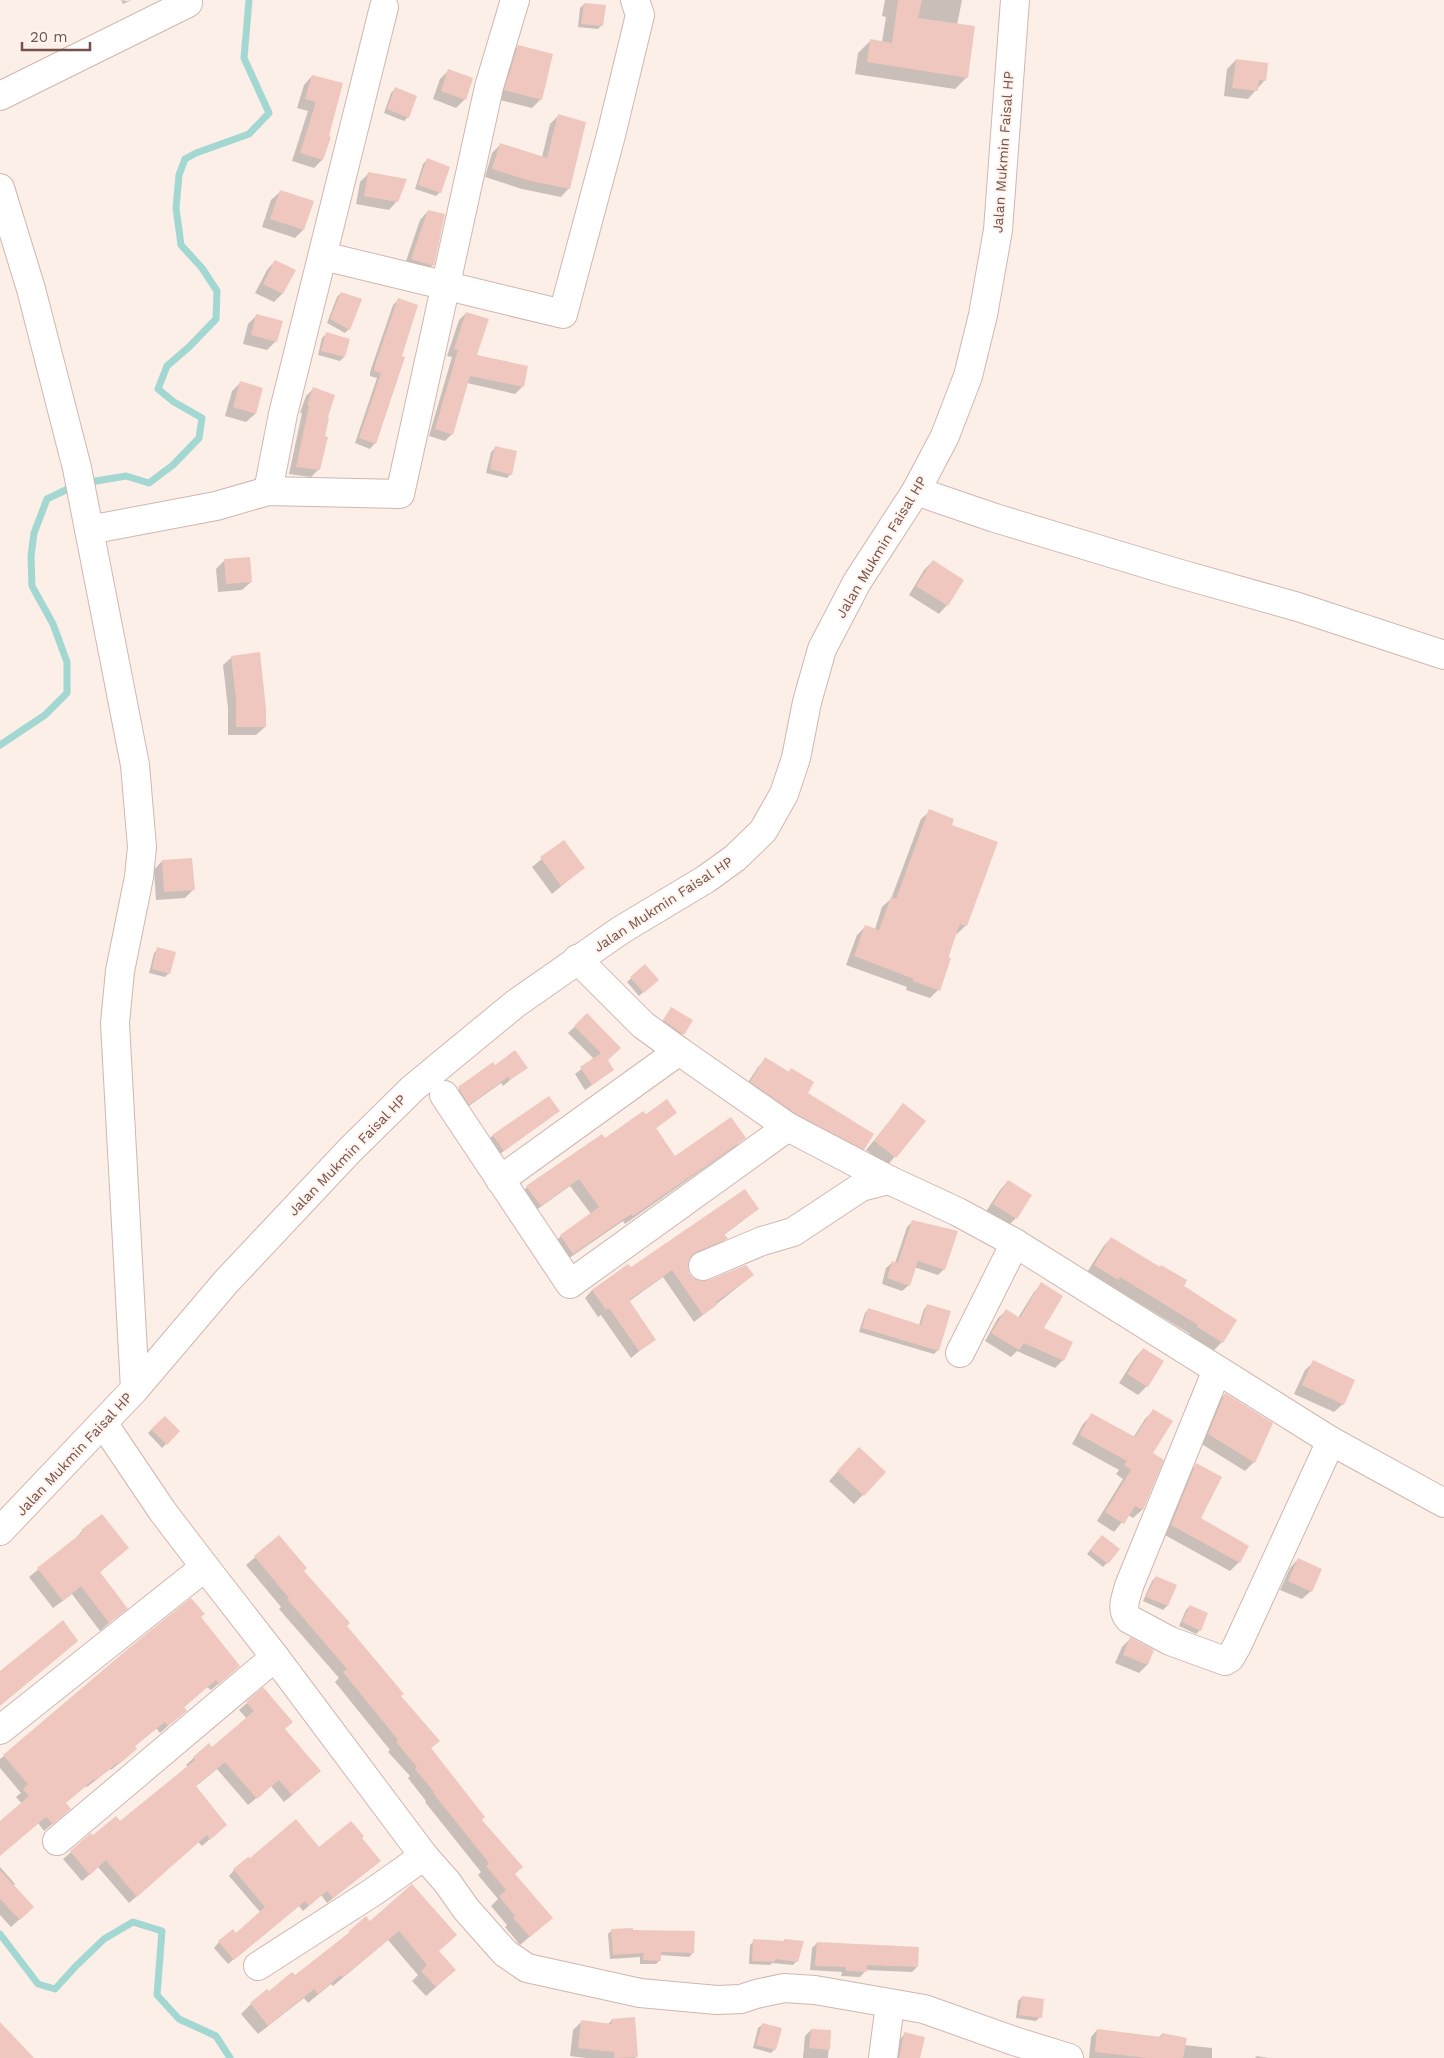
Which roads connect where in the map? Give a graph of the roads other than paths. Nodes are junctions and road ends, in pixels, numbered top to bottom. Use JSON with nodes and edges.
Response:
{"nodes":[{"id":1,"x":516,"y":0,"type":"edge"},
{"id":2,"x":634,"y":0,"type":"edge"},
{"id":3,"x":1014,"y":0,"type":"edge"},
{"id":4,"x":188,"y":2,"type":"dead end"},
{"id":5,"x":384,"y":6,"type":"dead end"},
{"id":6,"x":0,"y":96,"type":"edge"},
{"id":7,"x":0,"y":188,"type":"edge"},
{"id":8,"x":323,"y":256,"type":"junction"},
{"id":9,"x":446,"y":285,"type":"junction"},
{"id":10,"x":268,"y":491,"type":"junction"},
{"id":11,"x":916,"y":491,"type":"junction"},
{"id":12,"x":89,"y":530,"type":"junction"},
{"id":13,"x":1444,"y":655,"type":"edge"},
{"id":14,"x":577,"y":959,"type":"junction"},
{"id":15,"x":679,"y":1051,"type":"junction"},
{"id":16,"x":444,"y":1095,"type":"dead end"},
{"id":17,"x":788,"y":1127,"type":"junction"},
{"id":18,"x":500,"y":1180,"type":"junction"},
{"id":19,"x":889,"y":1180,"type":"junction"},
{"id":20,"x":1016,"y":1243,"type":"junction"},
{"id":21,"x":703,"y":1266,"type":"dead end"},
{"id":22,"x":960,"y":1353,"type":"dead end"},
{"id":23,"x":1217,"y":1370,"type":"junction"},
{"id":24,"x":135,"y":1389,"type":"junction"},
{"id":25,"x":103,"y":1423,"type":"junction"},
{"id":26,"x":1331,"y":1441,"type":"junction"},
{"id":27,"x":1444,"y":1503,"type":"edge"},
{"id":28,"x":0,"y":1531,"type":"edge"},
{"id":29,"x":205,"y":1568,"type":"junction"},
{"id":30,"x":275,"y":1657,"type":"junction"},
{"id":31,"x":0,"y":1730,"type":"edge"},
{"id":32,"x":57,"y":1841,"type":"dead end"},
{"id":33,"x":424,"y":1856,"type":"junction"},
{"id":34,"x":258,"y":1966,"type":"dead end"},
{"id":35,"x":890,"y":2004,"type":"junction"},
{"id":36,"x":883,"y":2058,"type":"edge"},
{"id":37,"x":1069,"y":2058,"type":"edge"}],
"edges":[{"from":1,"to":9,"type":"street"},
{"from":2,"to":9,"type":"street"},
{"from":3,"to":11,"type":"street","name":"Jalan Mukmin Faisal HP"},
{"from":4,"to":6,"type":"street"},
{"from":5,"to":8,"type":"street"},
{"from":7,"to":12,"type":"street"},
{"from":8,"to":9,"type":"street"},
{"from":8,"to":10,"type":"street"},
{"from":9,"to":10,"type":"street"},
{"from":10,"to":12,"type":"street"},
{"from":11,"to":13,"type":"street"},
{"from":11,"to":14,"type":"street","name":"Jalan Mukmin Faisal HP"},
{"from":12,"to":24,"type":"street"},
{"from":14,"to":15,"type":"street"},
{"from":14,"to":24,"type":"street","name":"Jalan Mukmin Faisal HP"},
{"from":15,"to":17,"type":"street"},
{"from":15,"to":18,"type":"street"},
{"from":16,"to":18,"type":"street"},
{"from":17,"to":18,"type":"street"},
{"from":17,"to":19,"type":"street"},
{"from":19,"to":20,"type":"street"},
{"from":19,"to":21,"type":"street"},
{"from":20,"to":22,"type":"street"},
{"from":20,"to":23,"type":"street"},
{"from":23,"to":26,"type":"street"},
{"from":23,"to":26,"type":"street"},
{"from":24,"to":25,"type":"street","name":"Jalan Mukmin Faisal HP"},
{"from":25,"to":28,"type":"street","name":"Jalan Mukmin Faisal HP"},
{"from":25,"to":29,"type":"street"},
{"from":26,"to":27,"type":"street"},
{"from":29,"to":30,"type":"street"},
{"from":29,"to":31,"type":"street"},
{"from":30,"to":32,"type":"street"},
{"from":30,"to":33,"type":"street"},
{"from":33,"to":34,"type":"street"},
{"from":33,"to":35,"type":"street"},
{"from":35,"to":36,"type":"street"},
{"from":35,"to":37,"type":"street"}]}
